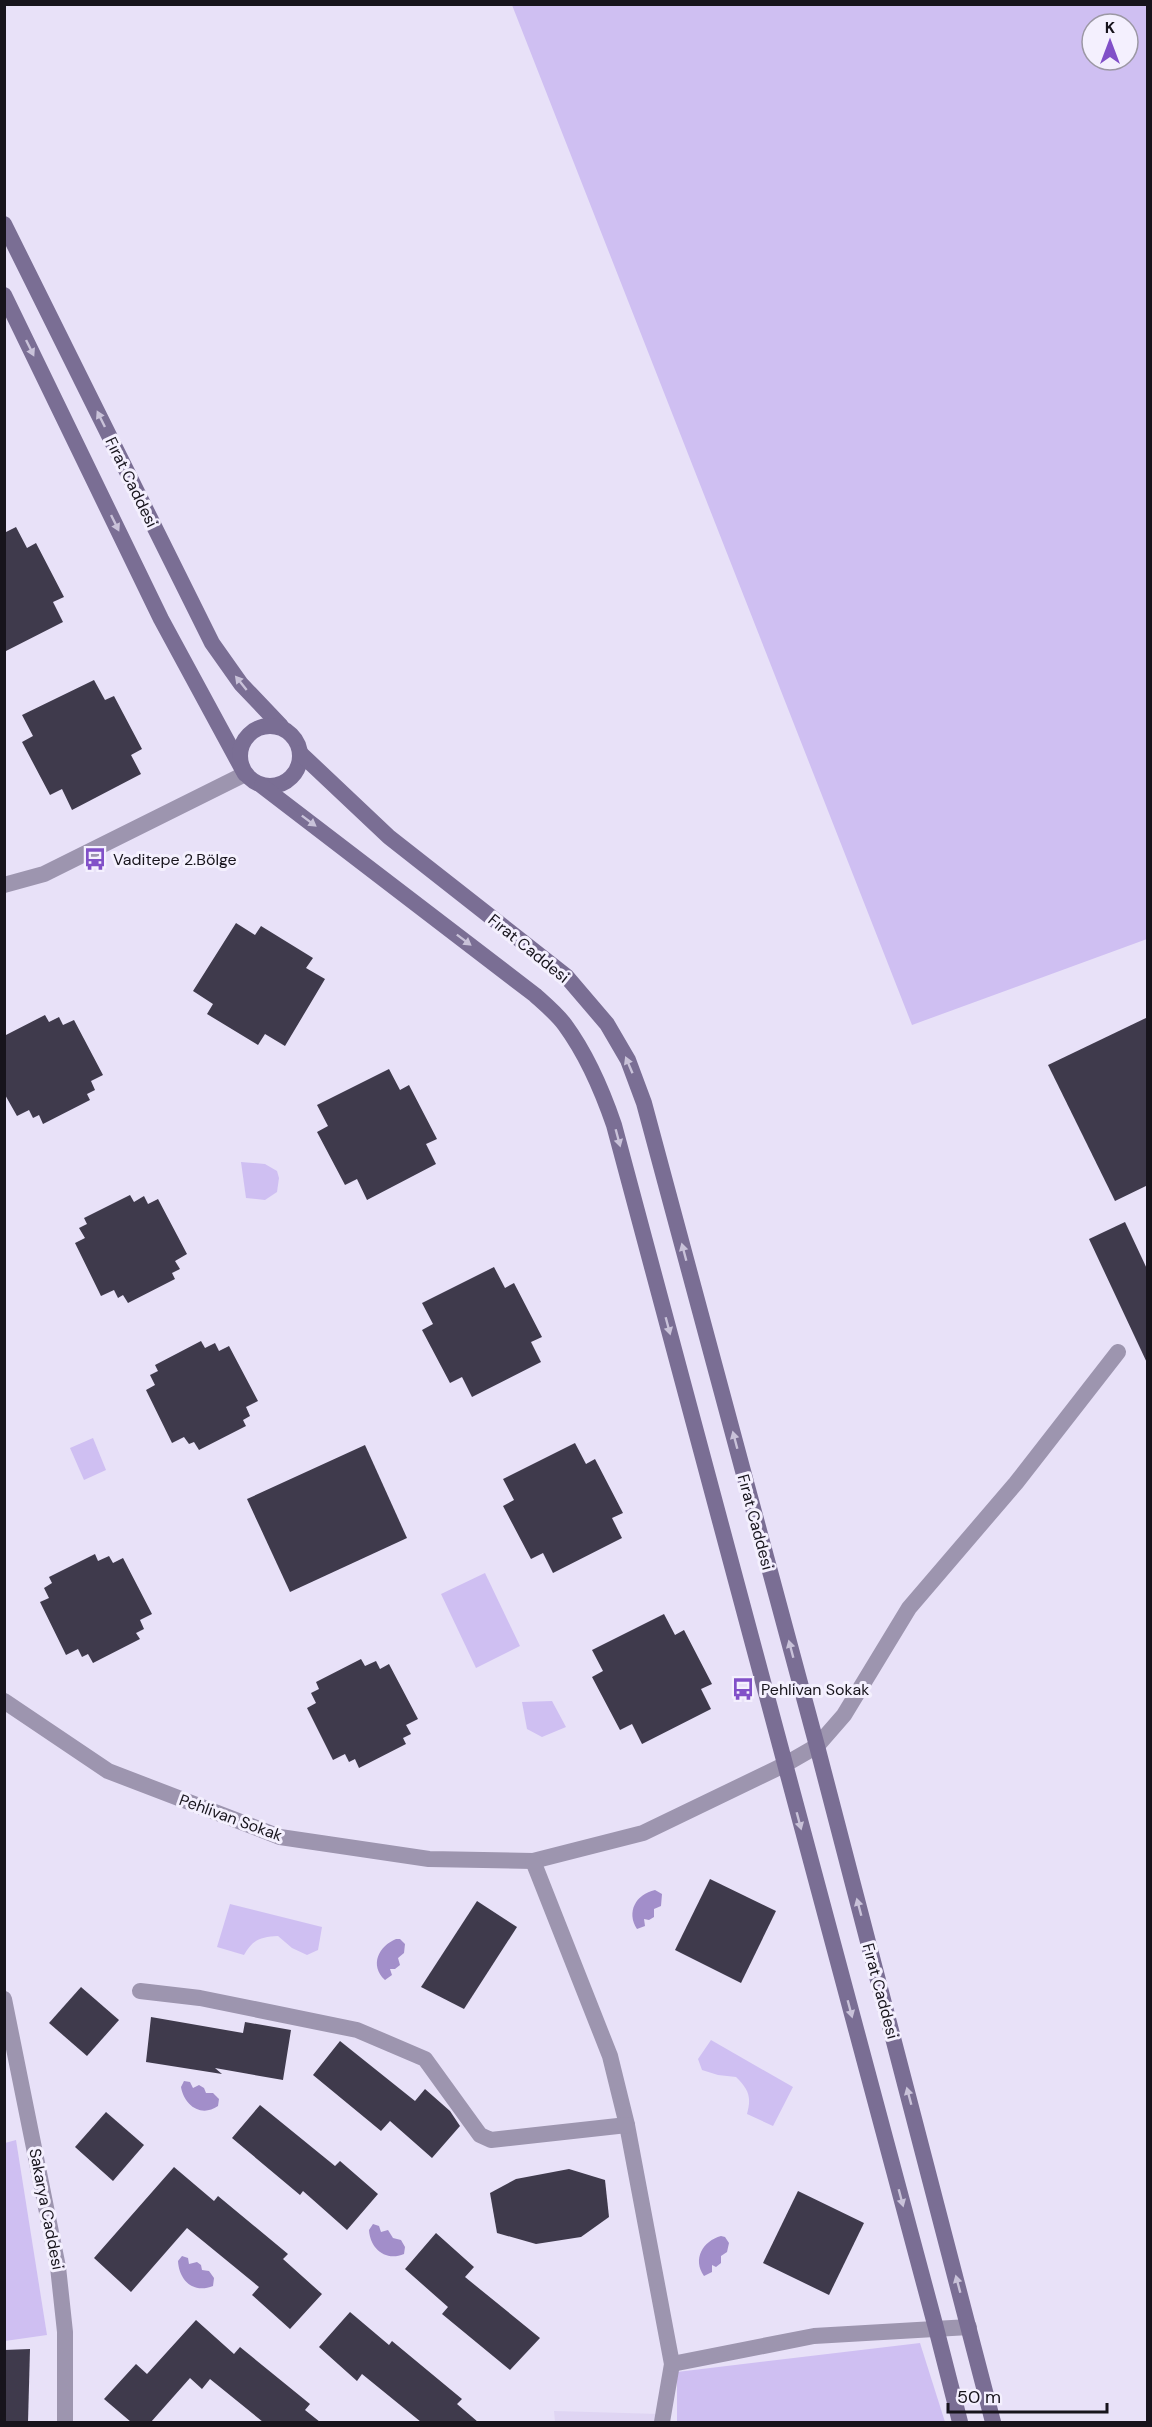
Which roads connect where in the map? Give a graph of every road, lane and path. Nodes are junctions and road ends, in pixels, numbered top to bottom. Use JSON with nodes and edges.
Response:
{"nodes":[{"id":1,"x":4,"y":224,"type":"edge"},
{"id":2,"x":4,"y":295,"type":"edge"},
{"id":3,"x":281,"y":726,"type":"junction"},
{"id":4,"x":300,"y":753,"type":"junction"},
{"id":5,"x":245,"y":774,"type":"junction"},
{"id":6,"x":262,"y":786,"type":"junction"},
{"id":7,"x":4,"y":885,"type":"edge"},
{"id":8,"x":1118,"y":1352,"type":"dead end"},
{"id":9,"x":4,"y":1701,"type":"edge"},
{"id":10,"x":817,"y":1746,"type":"junction"},
{"id":11,"x":784,"y":1765,"type":"junction"},
{"id":12,"x":533,"y":1861,"type":"junction"},
{"id":13,"x":140,"y":1991,"type":"dead end"},
{"id":14,"x":4,"y":1999,"type":"edge"},
{"id":15,"x":627,"y":2125,"type":"junction"},
{"id":16,"x":969,"y":2327,"type":"junction"},
{"id":17,"x":936,"y":2328,"type":"junction"},
{"id":18,"x":672,"y":2364,"type":"junction"},
{"id":19,"x":65,"y":2422,"type":"edge"},
{"id":20,"x":662,"y":2422,"type":"edge"},
{"id":21,"x":960,"y":2422,"type":"edge"},
{"id":22,"x":993,"y":2422,"type":"edge"}],
"edges":[{"from":3,"to":1,"type":"main road","name":"Fırat Caddesi","one_way":true},
{"from":2,"to":5,"type":"main road","name":"Fırat Caddesi","one_way":true},
{"from":3,"to":4,"type":"main road"},
{"from":3,"to":5,"type":"main road"},
{"from":4,"to":6,"type":"main road"},
{"from":10,"to":4,"type":"main road","name":"Fırat Caddesi","one_way":true},
{"from":5,"to":6,"type":"main road"},
{"from":5,"to":7,"type":"street"},
{"from":6,"to":11,"type":"main road","name":"Fırat Caddesi","one_way":true},
{"from":8,"to":10,"type":"street","name":"Pehlivan Sokak"},
{"from":9,"to":12,"type":"street","name":"Pehlivan Sokak"},
{"from":10,"to":11,"type":"street","name":"Pehlivan Sokak"},
{"from":16,"to":10,"type":"main road","name":"Fırat Caddesi","one_way":true},
{"from":11,"to":12,"type":"street","name":"Pehlivan Sokak"},
{"from":11,"to":17,"type":"main road","name":"Fırat Caddesi","one_way":true},
{"from":12,"to":15,"type":"street"},
{"from":13,"to":15,"type":"street"},
{"from":14,"to":19,"type":"street","name":"Sakarya Caddesi"},
{"from":15,"to":18,"type":"street"},
{"from":16,"to":17,"type":"street"},
{"from":16,"to":22,"type":"main road","name":"Fırat Caddesi"},
{"from":17,"to":18,"type":"street"},
{"from":17,"to":21,"type":"main road","name":"Fırat Caddesi"},
{"from":18,"to":20,"type":"street"}]}
